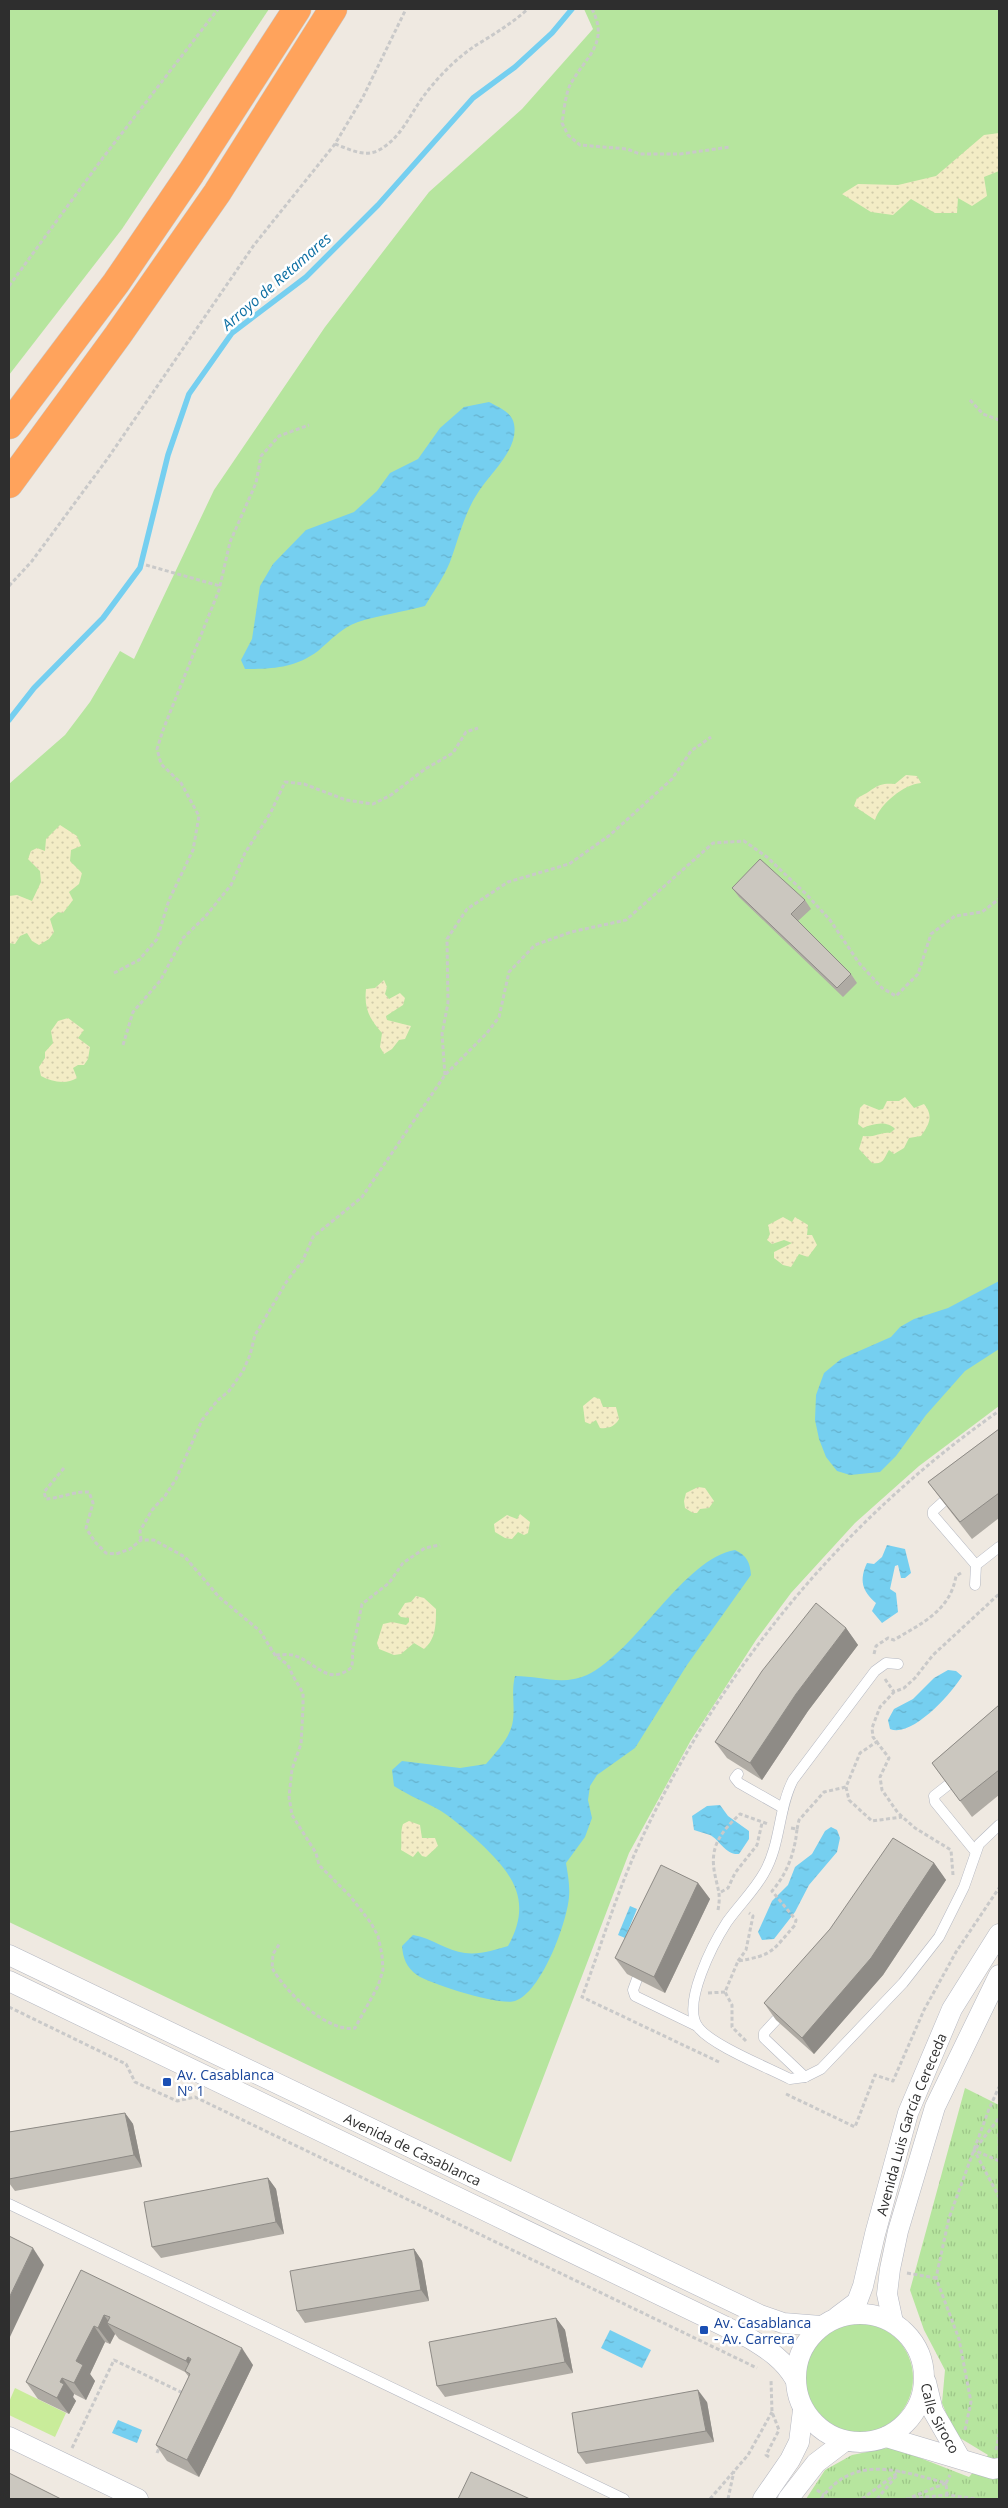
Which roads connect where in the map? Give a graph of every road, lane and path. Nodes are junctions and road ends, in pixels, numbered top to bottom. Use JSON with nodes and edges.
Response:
{"nodes":[{"id":1,"x":218,"y":9,"type":"edge"},
{"id":2,"x":297,"y":9,"type":"edge"},
{"id":3,"x":334,"y":9,"type":"edge"},
{"id":4,"x":406,"y":9,"type":"edge"},
{"id":5,"x":528,"y":9,"type":"edge"},
{"id":6,"x":592,"y":9,"type":"edge"},
{"id":7,"x":335,"y":144,"type":"junction"},
{"id":8,"x":730,"y":148,"type":"dead end"},
{"id":9,"x":9,"y":286,"type":"edge"},
{"id":10,"x":970,"y":400,"type":"dead end"},
{"id":11,"x":999,"y":420,"type":"edge"},
{"id":12,"x":9,"y":425,"type":"edge"},
{"id":13,"x":309,"y":425,"type":"dead end"},
{"id":14,"x":9,"y":484,"type":"edge"},
{"id":15,"x":146,"y":565,"type":"dead end"},
{"id":16,"x":9,"y":586,"type":"edge"},
{"id":17,"x":220,"y":586,"type":"junction"},
{"id":18,"x":478,"y":728,"type":"dead end"},
{"id":19,"x":712,"y":736,"type":"dead end"},
{"id":20,"x":999,"y":899,"type":"edge"},
{"id":21,"x":114,"y":973,"type":"dead end"},
{"id":22,"x":123,"y":1044,"type":"dead end"},
{"id":23,"x":445,"y":1075,"type":"junction"},
{"id":24,"x":64,"y":1468,"type":"dead end"},
{"id":25,"x":942,"y":1502,"type":"edge"},
{"id":26,"x":141,"y":1540,"type":"junction"},
{"id":27,"x":440,"y":1545,"type":"dead end"},
{"id":28,"x":999,"y":1547,"type":"edge"},
{"id":29,"x":976,"y":1565,"type":"junction"},
{"id":30,"x":975,"y":1585,"type":"dead end"},
{"id":31,"x":999,"y":1594,"type":"edge"},
{"id":32,"x":275,"y":1655,"type":"junction"},
{"id":33,"x":898,"y":1664,"type":"dead end"},
{"id":34,"x":875,"y":1671,"type":"junction"},
{"id":35,"x":878,"y":1742,"type":"junction"},
{"id":36,"x":738,"y":1774,"type":"edge"},
{"id":37,"x":948,"y":1785,"type":"edge"},
{"id":38,"x":846,"y":1786,"type":"junction"},
{"id":39,"x":782,"y":1808,"type":"junction"},
{"id":40,"x":903,"y":1817,"type":"junction"},
{"id":41,"x":762,"y":1823,"type":"junction"},
{"id":42,"x":999,"y":1825,"type":"edge"},
{"id":43,"x":780,"y":1826,"type":"junction"},
{"id":44,"x":797,"y":1829,"type":"dead end"},
{"id":45,"x":951,"y":1850,"type":"dead end"},
{"id":46,"x":975,"y":1851,"type":"junction"},
{"id":47,"x":721,"y":1892,"type":"junction"},
{"id":48,"x":774,"y":1894,"type":"dead end"},
{"id":49,"x":728,"y":1922,"type":"junction"},
{"id":50,"x":999,"y":1934,"type":"edge"},
{"id":51,"x":280,"y":1943,"type":"dead end"},
{"id":52,"x":9,"y":1955,"type":"edge"},
{"id":53,"x":999,"y":1975,"type":"edge"},
{"id":54,"x":637,"y":1979,"type":"edge"},
{"id":55,"x":9,"y":1981,"type":"edge"},
{"id":56,"x":9,"y":2007,"type":"edge"},
{"id":57,"x":776,"y":2020,"type":"edge"},
{"id":58,"x":697,"y":2026,"type":"junction"},
{"id":59,"x":761,"y":2064,"type":"junction"},
{"id":60,"x":805,"y":2077,"type":"junction"},
{"id":61,"x":999,"y":2087,"type":"edge"},
{"id":62,"x":999,"y":2118,"type":"edge"},
{"id":63,"x":999,"y":2133,"type":"edge"},
{"id":64,"x":974,"y":2150,"type":"junction"},
{"id":65,"x":999,"y":2152,"type":"edge"},
{"id":66,"x":999,"y":2161,"type":"edge"},
{"id":67,"x":999,"y":2197,"type":"edge"},
{"id":68,"x":9,"y":2204,"type":"edge"},
{"id":69,"x":890,"y":2269,"type":"junction"},
{"id":70,"x":936,"y":2278,"type":"junction"},
{"id":71,"x":829,"y":2321,"type":"junction"},
{"id":72,"x":893,"y":2322,"type":"junction"},
{"id":73,"x":762,"y":2370,"type":"dead end"},
{"id":74,"x":767,"y":2376,"type":"dead end"},
{"id":75,"x":924,"y":2376,"type":"junction"},
{"id":76,"x":795,"y":2379,"type":"junction"},
{"id":77,"x":181,"y":2402,"type":"edge"},
{"id":78,"x":803,"y":2410,"type":"junction"},
{"id":79,"x":772,"y":2412,"type":"junction"},
{"id":80,"x":9,"y":2437,"type":"edge"},
{"id":81,"x":886,"y":2437,"type":"junction"},
{"id":82,"x":845,"y":2441,"type":"junction"},
{"id":83,"x":161,"y":2444,"type":"edge"},
{"id":84,"x":157,"y":2453,"type":"edge"},
{"id":85,"x":960,"y":2458,"type":"junction"},
{"id":86,"x":64,"y":2464,"type":"junction"},
{"id":87,"x":785,"y":2468,"type":"junction"},
{"id":88,"x":999,"y":2468,"type":"edge"},
{"id":89,"x":734,"y":2470,"type":"junction"},
{"id":90,"x":900,"y":2471,"type":"junction"},
{"id":91,"x":946,"y":2483,"type":"junction"},
{"id":92,"x":947,"y":2495,"type":"junction"},
{"id":93,"x":138,"y":2499,"type":"edge"},
{"id":94,"x":624,"y":2499,"type":"edge"},
{"id":95,"x":710,"y":2499,"type":"edge"},
{"id":96,"x":728,"y":2499,"type":"edge"},
{"id":97,"x":762,"y":2499,"type":"edge"},
{"id":98,"x":788,"y":2499,"type":"edge"},
{"id":99,"x":821,"y":2499,"type":"edge"},
{"id":100,"x":862,"y":2499,"type":"edge"},
{"id":101,"x":877,"y":2499,"type":"edge"},
{"id":102,"x":907,"y":2499,"type":"edge"},
{"id":103,"x":977,"y":2499,"type":"edge"}],
"edges":[{"from":1,"to":9,"type":"path"},
{"from":2,"to":12,"type":"highway"},
{"from":3,"to":14,"type":"highway"},
{"from":4,"to":7,"type":"path"},
{"from":5,"to":7,"type":"path"},
{"from":6,"to":8,"type":"path"},
{"from":7,"to":16,"type":"path"},
{"from":10,"to":11,"type":"path"},
{"from":13,"to":17,"type":"path"},
{"from":15,"to":17,"type":"path"},
{"from":17,"to":21,"type":"path"},
{"from":18,"to":22,"type":"path"},
{"from":19,"to":23,"type":"path"},
{"from":20,"to":23,"type":"path"},
{"from":23,"to":26,"type":"path"},
{"from":24,"to":26,"type":"path"},
{"from":25,"to":29,"type":"lane"},
{"from":26,"to":32,"type":"path"},
{"from":27,"to":32,"type":"path"},
{"from":28,"to":29,"type":"lane"},
{"from":29,"to":30,"type":"lane"},
{"from":29,"to":34,"type":"path"},
{"from":31,"to":35,"type":"path"},
{"from":32,"to":51,"type":"path"},
{"from":33,"to":34,"type":"lane"},
{"from":34,"to":39,"type":"lane"},
{"from":35,"to":38,"type":"path"},
{"from":35,"to":40,"type":"path"},
{"from":36,"to":39,"type":"lane"},
{"from":37,"to":46,"type":"lane"},
{"from":38,"to":40,"type":"path"},
{"from":38,"to":44,"type":"path"},
{"from":39,"to":43,"type":"lane"},
{"from":40,"to":45,"type":"path"},
{"from":41,"to":43,"type":"path"},
{"from":41,"to":47,"type":"path"},
{"from":41,"to":47,"type":"path"},
{"from":42,"to":46,"type":"lane"},
{"from":43,"to":49,"type":"lane"},
{"from":46,"to":60,"type":"lane"},
{"from":47,"to":49,"type":"path"},
{"from":48,"to":59,"type":"path"},
{"from":49,"to":58,"type":"lane"},
{"from":50,"to":71,"type":"street","name":"Avenida Luis García Cereceda"},
{"from":52,"to":71,"type":"street","name":"Avenida de Casablanca"},
{"from":53,"to":69,"type":"street","name":"Avenida Luis García Cereceda"},
{"from":54,"to":58,"type":"lane"},
{"from":55,"to":76,"type":"street","name":"Avenida de Casablanca"},
{"from":56,"to":73,"type":"path"},
{"from":57,"to":60,"type":"lane"},
{"from":58,"to":59,"type":"lane"},
{"from":59,"to":60,"type":"lane"},
{"from":61,"to":64,"type":"path"},
{"from":62,"to":64,"type":"path"},
{"from":63,"to":65,"type":"path"},
{"from":64,"to":66,"type":"path"},
{"from":64,"to":67,"type":"path"},
{"from":64,"to":70,"type":"path"},
{"from":68,"to":94,"type":"lane"},
{"from":69,"to":70,"type":"path"},
{"from":69,"to":72,"type":"street","name":"Avenida Luis García Cereceda"},
{"from":70,"to":85,"type":"path"},
{"from":71,"to":72,"type":"street"},
{"from":71,"to":76,"type":"street"},
{"from":72,"to":75,"type":"street"},
{"from":74,"to":79,"type":"path"},
{"from":75,"to":81,"type":"street"},
{"from":75,"to":85,"type":"street","name":"Calle Siroco"},
{"from":76,"to":78,"type":"street"},
{"from":77,"to":86,"type":"path"},
{"from":78,"to":82,"type":"street"},
{"from":78,"to":87,"type":"street"},
{"from":79,"to":87,"type":"path"},
{"from":79,"to":89,"type":"path"},
{"from":80,"to":86,"type":"street"},
{"from":81,"to":82,"type":"street"},
{"from":81,"to":85,"type":"street","name":"Calle Siroco"},
{"from":82,"to":98,"type":"street"},
{"from":83,"to":84,"type":"path"},
{"from":85,"to":88,"type":"street","name":"Calle Siroco"},
{"from":85,"to":91,"type":"path"},
{"from":86,"to":93,"type":"street"},
{"from":87,"to":97,"type":"street"},
{"from":89,"to":95,"type":"path"},
{"from":89,"to":96,"type":"path"},
{"from":90,"to":91,"type":"path"},
{"from":90,"to":99,"type":"path"},
{"from":90,"to":100,"type":"path"},
{"from":90,"to":101,"type":"path"},
{"from":91,"to":92,"type":"path"},
{"from":91,"to":102,"type":"path"},
{"from":92,"to":102,"type":"path"},
{"from":92,"to":103,"type":"path"}]}
